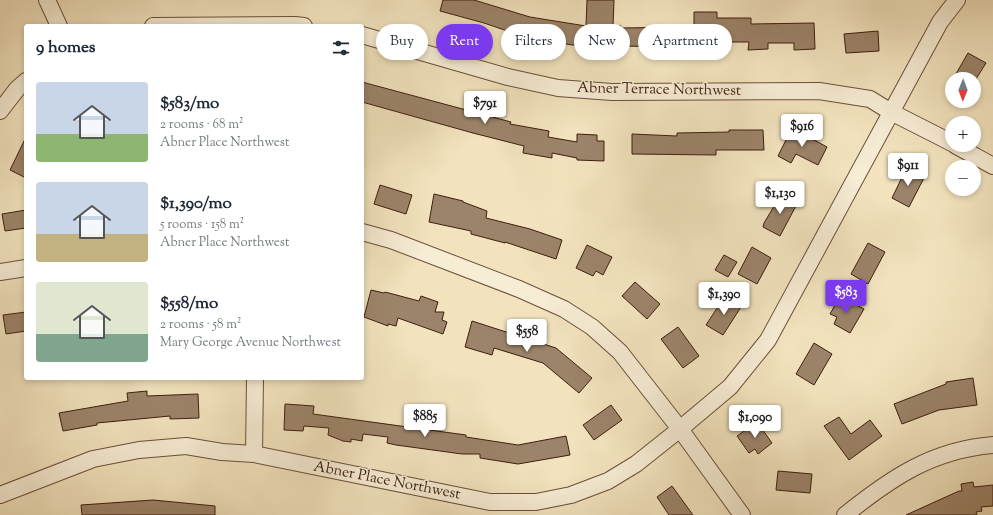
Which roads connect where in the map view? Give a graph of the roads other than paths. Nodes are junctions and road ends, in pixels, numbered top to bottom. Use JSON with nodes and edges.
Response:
{"nodes":[{"id":1,"x":47,"y":0,"type":"edge"},
{"id":2,"x":957,"y":0,"type":"edge"},
{"id":3,"x":58,"y":24,"type":"edge"},
{"id":4,"x":364,"y":36,"type":"edge"},
{"id":5,"x":24,"y":83,"type":"edge"},
{"id":6,"x":0,"y":111,"type":"edge"},
{"id":7,"x":891,"y":112,"type":"junction"},
{"id":8,"x":945,"y":139,"type":"edge"},
{"id":9,"x":968,"y":152,"type":"edge"},
{"id":10,"x":993,"y":166,"type":"edge"},
{"id":11,"x":364,"y":233,"type":"edge"},
{"id":12,"x":24,"y":268,"type":"edge"},
{"id":13,"x":0,"y":272,"type":"edge"},
{"id":14,"x":254,"y":380,"type":"edge"},
{"id":15,"x":680,"y":430,"type":"junction"},
{"id":16,"x":993,"y":445,"type":"edge"},
{"id":17,"x":254,"y":454,"type":"junction"},
{"id":18,"x":0,"y":495,"type":"edge"},
{"id":19,"x":742,"y":515,"type":"edge"},
{"id":20,"x":845,"y":515,"type":"edge"}],
"edges":[{"from":1,"to":3,"type":"street"},
{"from":2,"to":7,"type":"street","name":"Abner Place Northwest"},
{"from":4,"to":7,"type":"street","name":"Abner Terrace Northwest"},
{"from":5,"to":6,"type":"street"},
{"from":7,"to":8,"type":"street","name":"Abner Terrace Northwest"},
{"from":7,"to":15,"type":"street","name":"Abner Place Northwest"},
{"from":9,"to":10,"type":"street"},
{"from":11,"to":15,"type":"street"},
{"from":12,"to":13,"type":"street"},
{"from":14,"to":17,"type":"street"},
{"from":15,"to":17,"type":"street","name":"Abner Place Northwest"},
{"from":15,"to":19,"type":"street"},
{"from":16,"to":20,"type":"street"},
{"from":17,"to":18,"type":"street","name":"Abner Place Northwest"}]}
